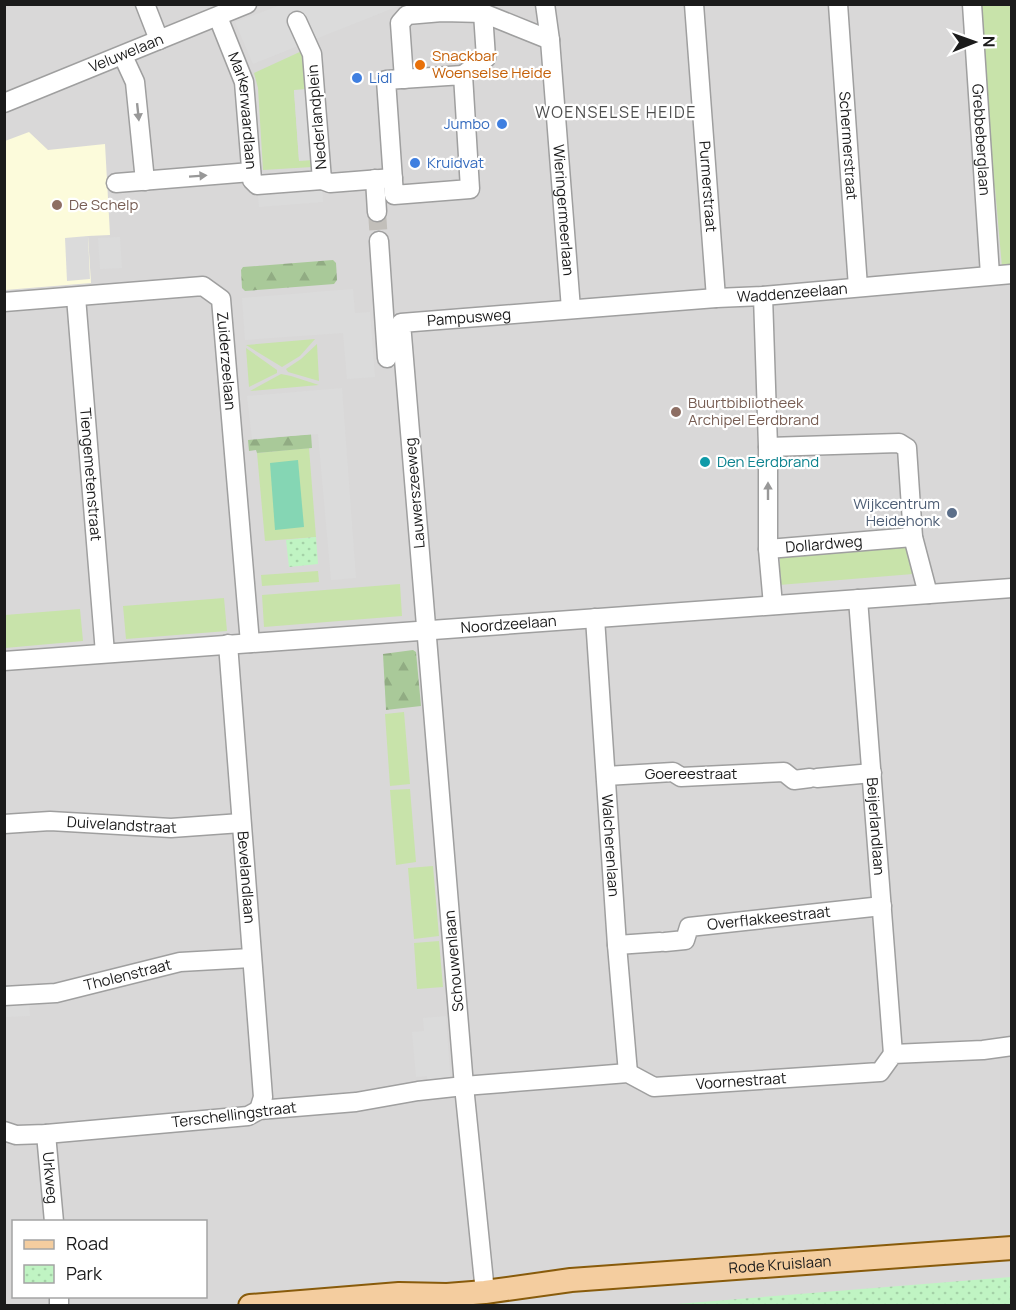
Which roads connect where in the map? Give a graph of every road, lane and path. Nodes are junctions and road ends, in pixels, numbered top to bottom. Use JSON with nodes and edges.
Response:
{"nodes":[{"id":1,"x":145,"y":4,"type":"edge"},
{"id":2,"x":247,"y":4,"type":"edge"},
{"id":3,"x":544,"y":4,"type":"edge"},
{"id":4,"x":693,"y":4,"type":"edge"},
{"id":5,"x":838,"y":4,"type":"edge"},
{"id":6,"x":972,"y":4,"type":"edge"},
{"id":7,"x":483,"y":14,"type":"junction"},
{"id":8,"x":218,"y":17,"type":"junction"},
{"id":9,"x":297,"y":21,"type":"dead end"},
{"id":10,"x":159,"y":40,"type":"junction"},
{"id":11,"x":550,"y":40,"type":"junction"},
{"id":12,"x":123,"y":56,"type":"junction"},
{"id":13,"x":463,"y":75,"type":"junction"},
{"id":14,"x":405,"y":79,"type":"junction"},
{"id":15,"x":4,"y":103,"type":"edge"},
{"id":16,"x":251,"y":172,"type":"junction"},
{"id":17,"x":384,"y":179,"type":"junction"},
{"id":18,"x":145,"y":180,"type":"junction"},
{"id":19,"x":322,"y":180,"type":"junction"},
{"id":20,"x":116,"y":183,"type":"dead end"},
{"id":21,"x":377,"y":212,"type":"tunnel mouth"},
{"id":22,"x":379,"y":241,"type":"tunnel mouth"},
{"id":23,"x":1011,"y":274,"type":"edge"},
{"id":24,"x":990,"y":275,"type":"junction"},
{"id":25,"x":858,"y":287,"type":"junction"},
{"id":26,"x":763,"y":296,"type":"junction"},
{"id":27,"x":76,"y":297,"type":"junction"},
{"id":28,"x":716,"y":298,"type":"junction"},
{"id":29,"x":4,"y":302,"type":"edge"},
{"id":30,"x":571,"y":309,"type":"junction"},
{"id":31,"x":395,"y":357,"type":"junction"},
{"id":32,"x":768,"y":447,"type":"junction"},
{"id":33,"x":913,"y":537,"type":"junction"},
{"id":34,"x":768,"y":549,"type":"junction"},
{"id":35,"x":1011,"y":588,"type":"edge"},
{"id":36,"x":928,"y":594,"type":"junction"},
{"id":37,"x":858,"y":599,"type":"junction"},
{"id":38,"x":772,"y":605,"type":"junction"},
{"id":39,"x":595,"y":618,"type":"junction"},
{"id":40,"x":427,"y":630,"type":"junction"},
{"id":41,"x":250,"y":643,"type":"junction"},
{"id":42,"x":228,"y":644,"type":"junction"},
{"id":43,"x":105,"y":653,"type":"junction"},
{"id":44,"x":4,"y":661,"type":"edge"},
{"id":45,"x":872,"y":773,"type":"junction"},
{"id":46,"x":606,"y":776,"type":"junction"},
{"id":47,"x":241,"y":823,"type":"junction"},
{"id":48,"x":4,"y":824,"type":"edge"},
{"id":49,"x":882,"y":906,"type":"junction"},
{"id":50,"x":617,"y":945,"type":"junction"},
{"id":51,"x":251,"y":958,"type":"junction"},
{"id":52,"x":4,"y":996,"type":"edge"},
{"id":53,"x":1011,"y":1046,"type":"edge"},
{"id":54,"x":893,"y":1054,"type":"junction"},
{"id":55,"x":628,"y":1073,"type":"junction"},
{"id":56,"x":464,"y":1086,"type":"junction"},
{"id":57,"x":260,"y":1110,"type":"junction"},
{"id":58,"x":4,"y":1131,"type":"edge"},
{"id":59,"x":46,"y":1134,"type":"junction"},
{"id":60,"x":54,"y":1220,"type":"edge"},
{"id":61,"x":1011,"y":1242,"type":"edge"},
{"id":62,"x":988,"y":1248,"type":"junction"},
{"id":63,"x":1011,"y":1248,"type":"edge"},
{"id":64,"x":485,"y":1286,"type":"junction"},
{"id":65,"x":250,"y":1305,"type":"edge"}],
"edges":[{"from":1,"to":10,"type":"street"},
{"from":2,"to":8,"type":"street","name":"Veluwelaan"},
{"from":3,"to":11,"type":"street","name":"Wieringermeerlaan"},
{"from":4,"to":28,"type":"street","name":"Purmerstraat"},
{"from":5,"to":25,"type":"street","name":"Schermerstraat"},
{"from":6,"to":24,"type":"street","name":"Grebbeberglaan"},
{"from":7,"to":11,"type":"street"},
{"from":7,"to":13,"type":"street"},
{"from":7,"to":14,"type":"street"},
{"from":8,"to":10,"type":"street","name":"Veluwelaan"},
{"from":8,"to":16,"type":"street","name":"Markerwaardlaan"},
{"from":9,"to":19,"type":"street","name":"Nederlandplein"},
{"from":10,"to":12,"type":"street","name":"Veluwelaan"},
{"from":11,"to":30,"type":"street","name":"Wieringermeerlaan"},
{"from":12,"to":15,"type":"street","name":"Veluwelaan"},
{"from":12,"to":18,"type":"street","one_way":true},
{"from":13,"to":14,"type":"street"},
{"from":13,"to":17,"type":"street"},
{"from":14,"to":17,"type":"street"},
{"from":18,"to":16,"type":"street","name":"Markerwaardlaan","one_way":true},
{"from":16,"to":19,"type":"street","name":"Nederlandplein"},
{"from":17,"to":19,"type":"street","name":"Nederlandplein"},
{"from":17,"to":21,"type":"street"},
{"from":18,"to":20,"type":"street","name":"Markerwaardlaan"},
{"from":22,"to":31,"type":"street"},
{"from":23,"to":24,"type":"street","name":"Waddenzeelaan"},
{"from":24,"to":25,"type":"street","name":"Waddenzeelaan"},
{"from":25,"to":26,"type":"street","name":"Waddenzeelaan"},
{"from":26,"to":28,"type":"street","name":"Waddenzeelaan"},
{"from":26,"to":32,"type":"street","name":"Dollardweg"},
{"from":27,"to":29,"type":"street","name":"Zuiderzeelaan"},
{"from":27,"to":41,"type":"street","name":"Zuiderzeelaan"},
{"from":27,"to":43,"type":"street","name":"Tiengemetenstraat"},
{"from":28,"to":30,"type":"street","name":"Waddenzeelaan"},
{"from":30,"to":31,"type":"street","name":"Pampusweg"},
{"from":31,"to":40,"type":"street","name":"Lauwerszeeweg"},
{"from":32,"to":33,"type":"street"},
{"from":34,"to":32,"type":"street","name":"Dollardweg","one_way":true},
{"from":33,"to":34,"type":"street","name":"Dollardweg"},
{"from":33,"to":36,"type":"street"},
{"from":34,"to":38,"type":"street","name":"Dollardweg"},
{"from":35,"to":36,"type":"street","name":"Noordzeelaan"},
{"from":36,"to":37,"type":"street","name":"Noordzeelaan"},
{"from":37,"to":38,"type":"street","name":"Noordzeelaan"},
{"from":37,"to":45,"type":"street","name":"Beijerlandlaan"},
{"from":38,"to":39,"type":"street","name":"Noordzeelaan"},
{"from":39,"to":40,"type":"street","name":"Noordzeelaan"},
{"from":39,"to":46,"type":"street","name":"Walcherenlaan"},
{"from":40,"to":41,"type":"street","name":"Noordzeelaan"},
{"from":40,"to":56,"type":"street","name":"Schouwenlaan"},
{"from":41,"to":42,"type":"street","name":"Noordzeelaan"},
{"from":42,"to":43,"type":"street","name":"Noordzeelaan"},
{"from":42,"to":47,"type":"street","name":"Bevelandlaan"},
{"from":43,"to":44,"type":"street","name":"Noordzeelaan"},
{"from":45,"to":46,"type":"street","name":"Goereestraat"},
{"from":45,"to":49,"type":"street","name":"Beijerlandlaan"},
{"from":46,"to":50,"type":"street","name":"Walcherenlaan"},
{"from":47,"to":48,"type":"street","name":"Duivelandstraat"},
{"from":47,"to":51,"type":"street","name":"Bevelandlaan"},
{"from":49,"to":50,"type":"street","name":"Overflakkeestraat"},
{"from":49,"to":54,"type":"street","name":"Beijerlandlaan"},
{"from":50,"to":55,"type":"street","name":"Walcherenlaan"},
{"from":51,"to":52,"type":"street","name":"Tholenstraat"},
{"from":51,"to":57,"type":"street","name":"Bevelandlaan"},
{"from":53,"to":54,"type":"street"},
{"from":54,"to":55,"type":"street","name":"Voornestraat"},
{"from":55,"to":56,"type":"street"},
{"from":56,"to":57,"type":"street","name":"Terschellingstraat"},
{"from":56,"to":64,"type":"street","name":"Schouwenlaan"},
{"from":57,"to":59,"type":"street","name":"Terschellingstraat"},
{"from":58,"to":59,"type":"street","name":"Terschellingstraat"},
{"from":59,"to":60,"type":"street","name":"Urkweg"},
{"from":61,"to":62,"type":"main road","name":"Rode Kruislaan"},
{"from":62,"to":63,"type":"main road","name":"Rode Kruislaan"},
{"from":62,"to":64,"type":"main road","name":"Rode Kruislaan"},
{"from":64,"to":65,"type":"main road","name":"Rode Kruislaan"}]}
